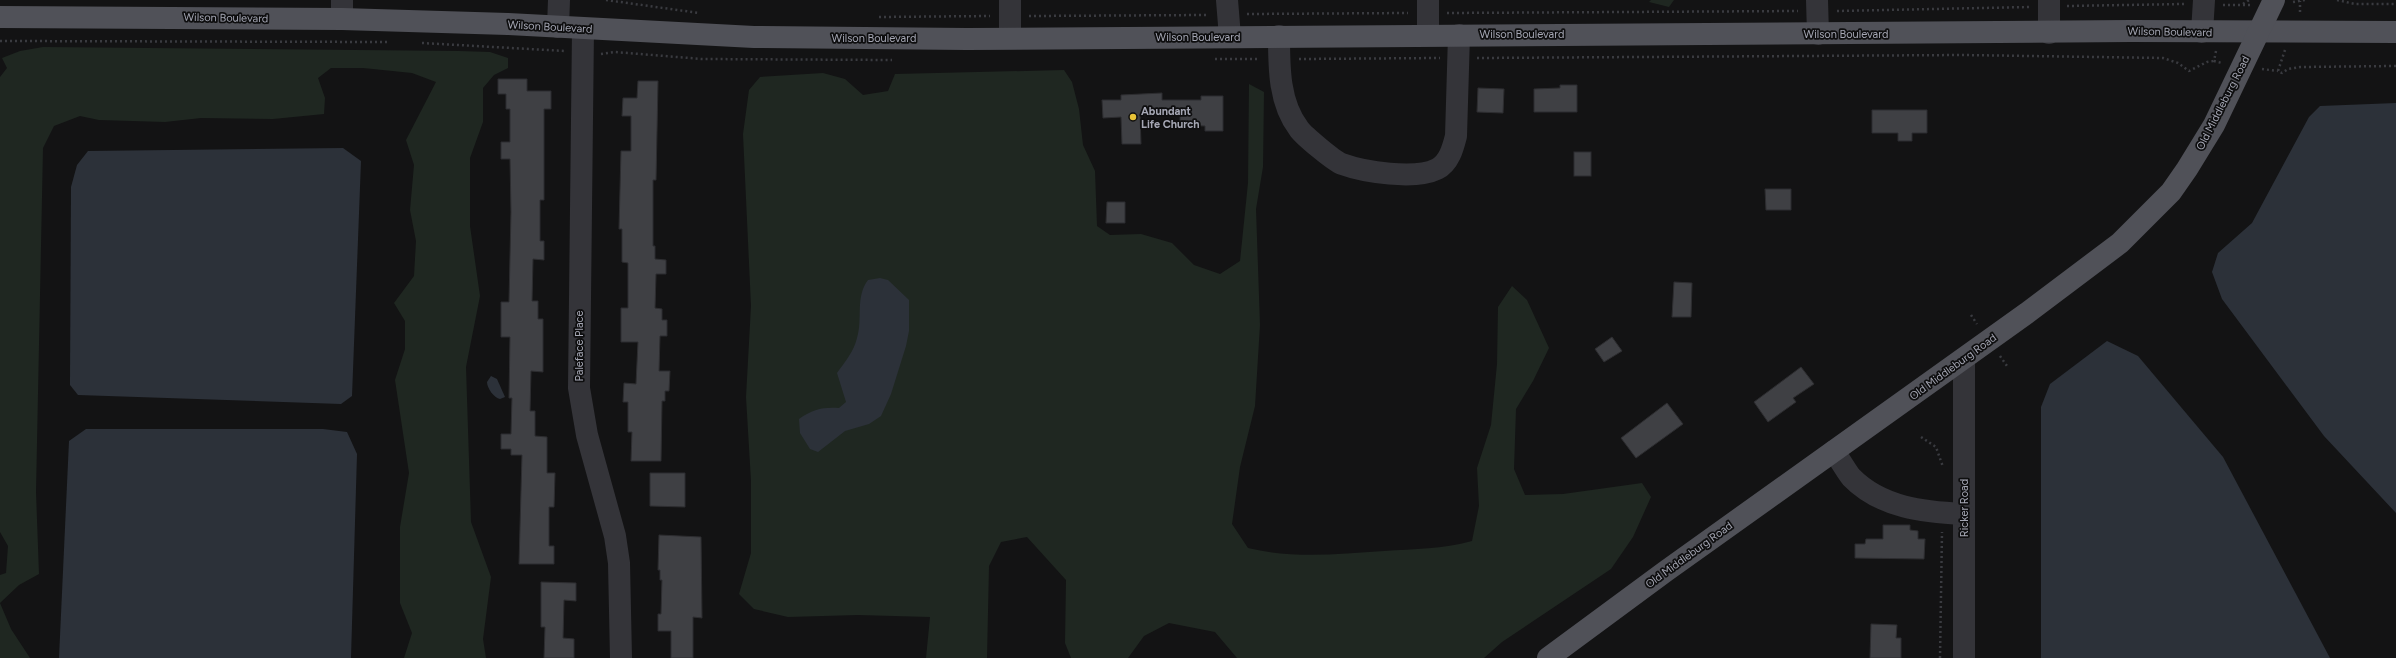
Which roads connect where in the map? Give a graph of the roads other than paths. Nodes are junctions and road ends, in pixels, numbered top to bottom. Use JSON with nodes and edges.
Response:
{"nodes":[{"id":1,"x":559,"y":0,"type":"edge"},
{"id":2,"x":2273,"y":1,"type":"edge"},
{"id":3,"x":2204,"y":2,"type":"edge"},
{"id":4,"x":2049,"y":3,"type":"edge"},
{"id":5,"x":1818,"y":5,"type":"edge"},
{"id":6,"x":1227,"y":7,"type":"edge"},
{"id":7,"x":1428,"y":7,"type":"edge"},
{"id":8,"x":1010,"y":8,"type":"edge"},
{"id":9,"x":342,"y":10,"type":"edge"},
{"id":10,"x":0,"y":17,"type":"edge"},
{"id":11,"x":558,"y":27,"type":"junction"},
{"id":12,"x":583,"y":29,"type":"junction"},
{"id":13,"x":2202,"y":32,"type":"junction"},
{"id":14,"x":2259,"y":32,"type":"junction"},
{"id":15,"x":2396,"y":32,"type":"edge"},
{"id":16,"x":2049,"y":33,"type":"junction"},
{"id":17,"x":1818,"y":34,"type":"junction"},
{"id":18,"x":1428,"y":35,"type":"junction"},
{"id":19,"x":1458,"y":35,"type":"junction"},
{"id":20,"x":1279,"y":36,"type":"junction"},
{"id":21,"x":1230,"y":37,"type":"junction"},
{"id":22,"x":1010,"y":38,"type":"junction"},
{"id":23,"x":1964,"y":359,"type":"junction"},
{"id":24,"x":1834,"y":451,"type":"junction"},
{"id":25,"x":1964,"y":514,"type":"junction"},
{"id":26,"x":621,"y":658,"type":"edge"},
{"id":27,"x":1548,"y":658,"type":"edge"},
{"id":28,"x":1964,"y":658,"type":"edge"}],
"edges":[{"from":1,"to":11,"type":"street"},
{"from":2,"to":14,"type":"main road","name":"Old Middleburg Road"},
{"from":3,"to":13,"type":"street"},
{"from":4,"to":16,"type":"street"},
{"from":5,"to":17,"type":"street"},
{"from":6,"to":21,"type":"street"},
{"from":7,"to":18,"type":"street"},
{"from":8,"to":22,"type":"street"},
{"from":9,"to":10,"type":"main road","name":"Wilson Boulevard"},
{"from":9,"to":11,"type":"main road","name":"Wilson Boulevard"},
{"from":11,"to":12,"type":"main road","name":"Wilson Boulevard"},
{"from":12,"to":22,"type":"main road","name":"Wilson Boulevard"},
{"from":12,"to":26,"type":"street","name":"Paleface Place"},
{"from":13,"to":14,"type":"main road","name":"Wilson Boulevard"},
{"from":13,"to":16,"type":"main road","name":"Wilson Boulevard"},
{"from":14,"to":15,"type":"main road","name":"Wilson Boulevard"},
{"from":14,"to":23,"type":"main road","name":"Old Middleburg Road"},
{"from":16,"to":17,"type":"main road","name":"Wilson Boulevard"},
{"from":17,"to":19,"type":"main road","name":"Wilson Boulevard"},
{"from":18,"to":19,"type":"main road","name":"Wilson Boulevard"},
{"from":18,"to":20,"type":"main road","name":"Wilson Boulevard"},
{"from":19,"to":20,"type":"street"},
{"from":20,"to":21,"type":"main road","name":"Wilson Boulevard"},
{"from":21,"to":22,"type":"main road","name":"Wilson Boulevard"},
{"from":23,"to":24,"type":"main road","name":"Old Middleburg Road"},
{"from":23,"to":25,"type":"street","name":"Ricker Road"},
{"from":24,"to":25,"type":"street"},
{"from":24,"to":27,"type":"main road","name":"Old Middleburg Road"},
{"from":25,"to":28,"type":"street","name":"Ricker Road"}]}
